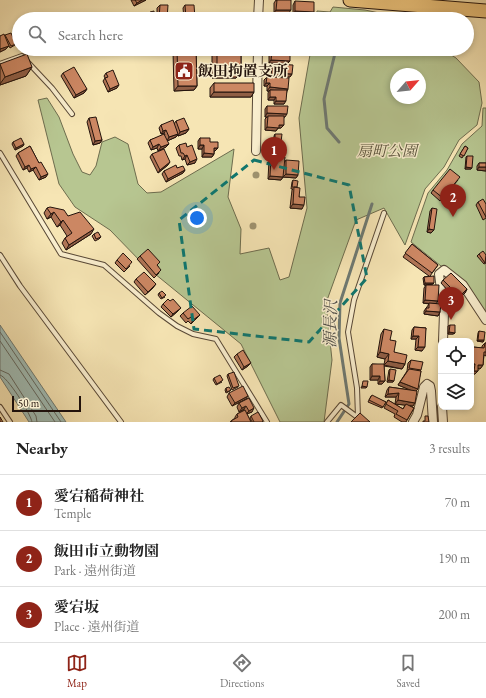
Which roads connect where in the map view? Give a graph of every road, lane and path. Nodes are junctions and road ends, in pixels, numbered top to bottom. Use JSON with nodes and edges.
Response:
{"nodes":[{"id":1,"x":259,"y":0,"type":"edge"},
{"id":2,"x":350,"y":0,"type":"edge"},
{"id":3,"x":486,"y":11,"type":"edge"},
{"id":4,"x":258,"y":12,"type":"edge"},
{"id":5,"x":258,"y":56,"type":"edge"},
{"id":6,"x":0,"y":64,"type":"edge"},
{"id":7,"x":72,"y":114,"type":"dead end"},
{"id":8,"x":256,"y":151,"type":"dead end"},
{"id":9,"x":0,"y":153,"type":"edge"},
{"id":10,"x":384,"y":213,"type":"dead end"},
{"id":11,"x":0,"y":255,"type":"edge"},
{"id":12,"x":486,"y":320,"type":"edge"},
{"id":13,"x":444,"y":338,"type":"edge"},
{"id":14,"x":0,"y":407,"type":"edge"},
{"id":15,"x":442,"y":410,"type":"edge"},
{"id":16,"x":358,"y":416,"type":"junction"},
{"id":17,"x":10,"y":422,"type":"edge"},
{"id":18,"x":121,"y":422,"type":"edge"},
{"id":19,"x":267,"y":422,"type":"edge"},
{"id":20,"x":327,"y":422,"type":"edge"},
{"id":21,"x":364,"y":422,"type":"edge"},
{"id":22,"x":413,"y":422,"type":"edge"},
{"id":23,"x":433,"y":422,"type":"edge"},
{"id":24,"x":443,"y":422,"type":"edge"}],
"edges":[{"from":1,"to":4,"type":"street"},
{"from":2,"to":3,"type":"highway"},
{"from":5,"to":8,"type":"street"},
{"from":6,"to":7,"type":"lane"},
{"from":9,"to":19,"type":"lane"},
{"from":10,"to":16,"type":"lane"},
{"from":11,"to":18,"type":"lane"},
{"from":12,"to":13,"type":"street"},
{"from":14,"to":17,"type":"lane"},
{"from":15,"to":24,"type":"street"},
{"from":16,"to":20,"type":"lane"},
{"from":16,"to":21,"type":"lane"},
{"from":22,"to":23,"type":"street"}]}
